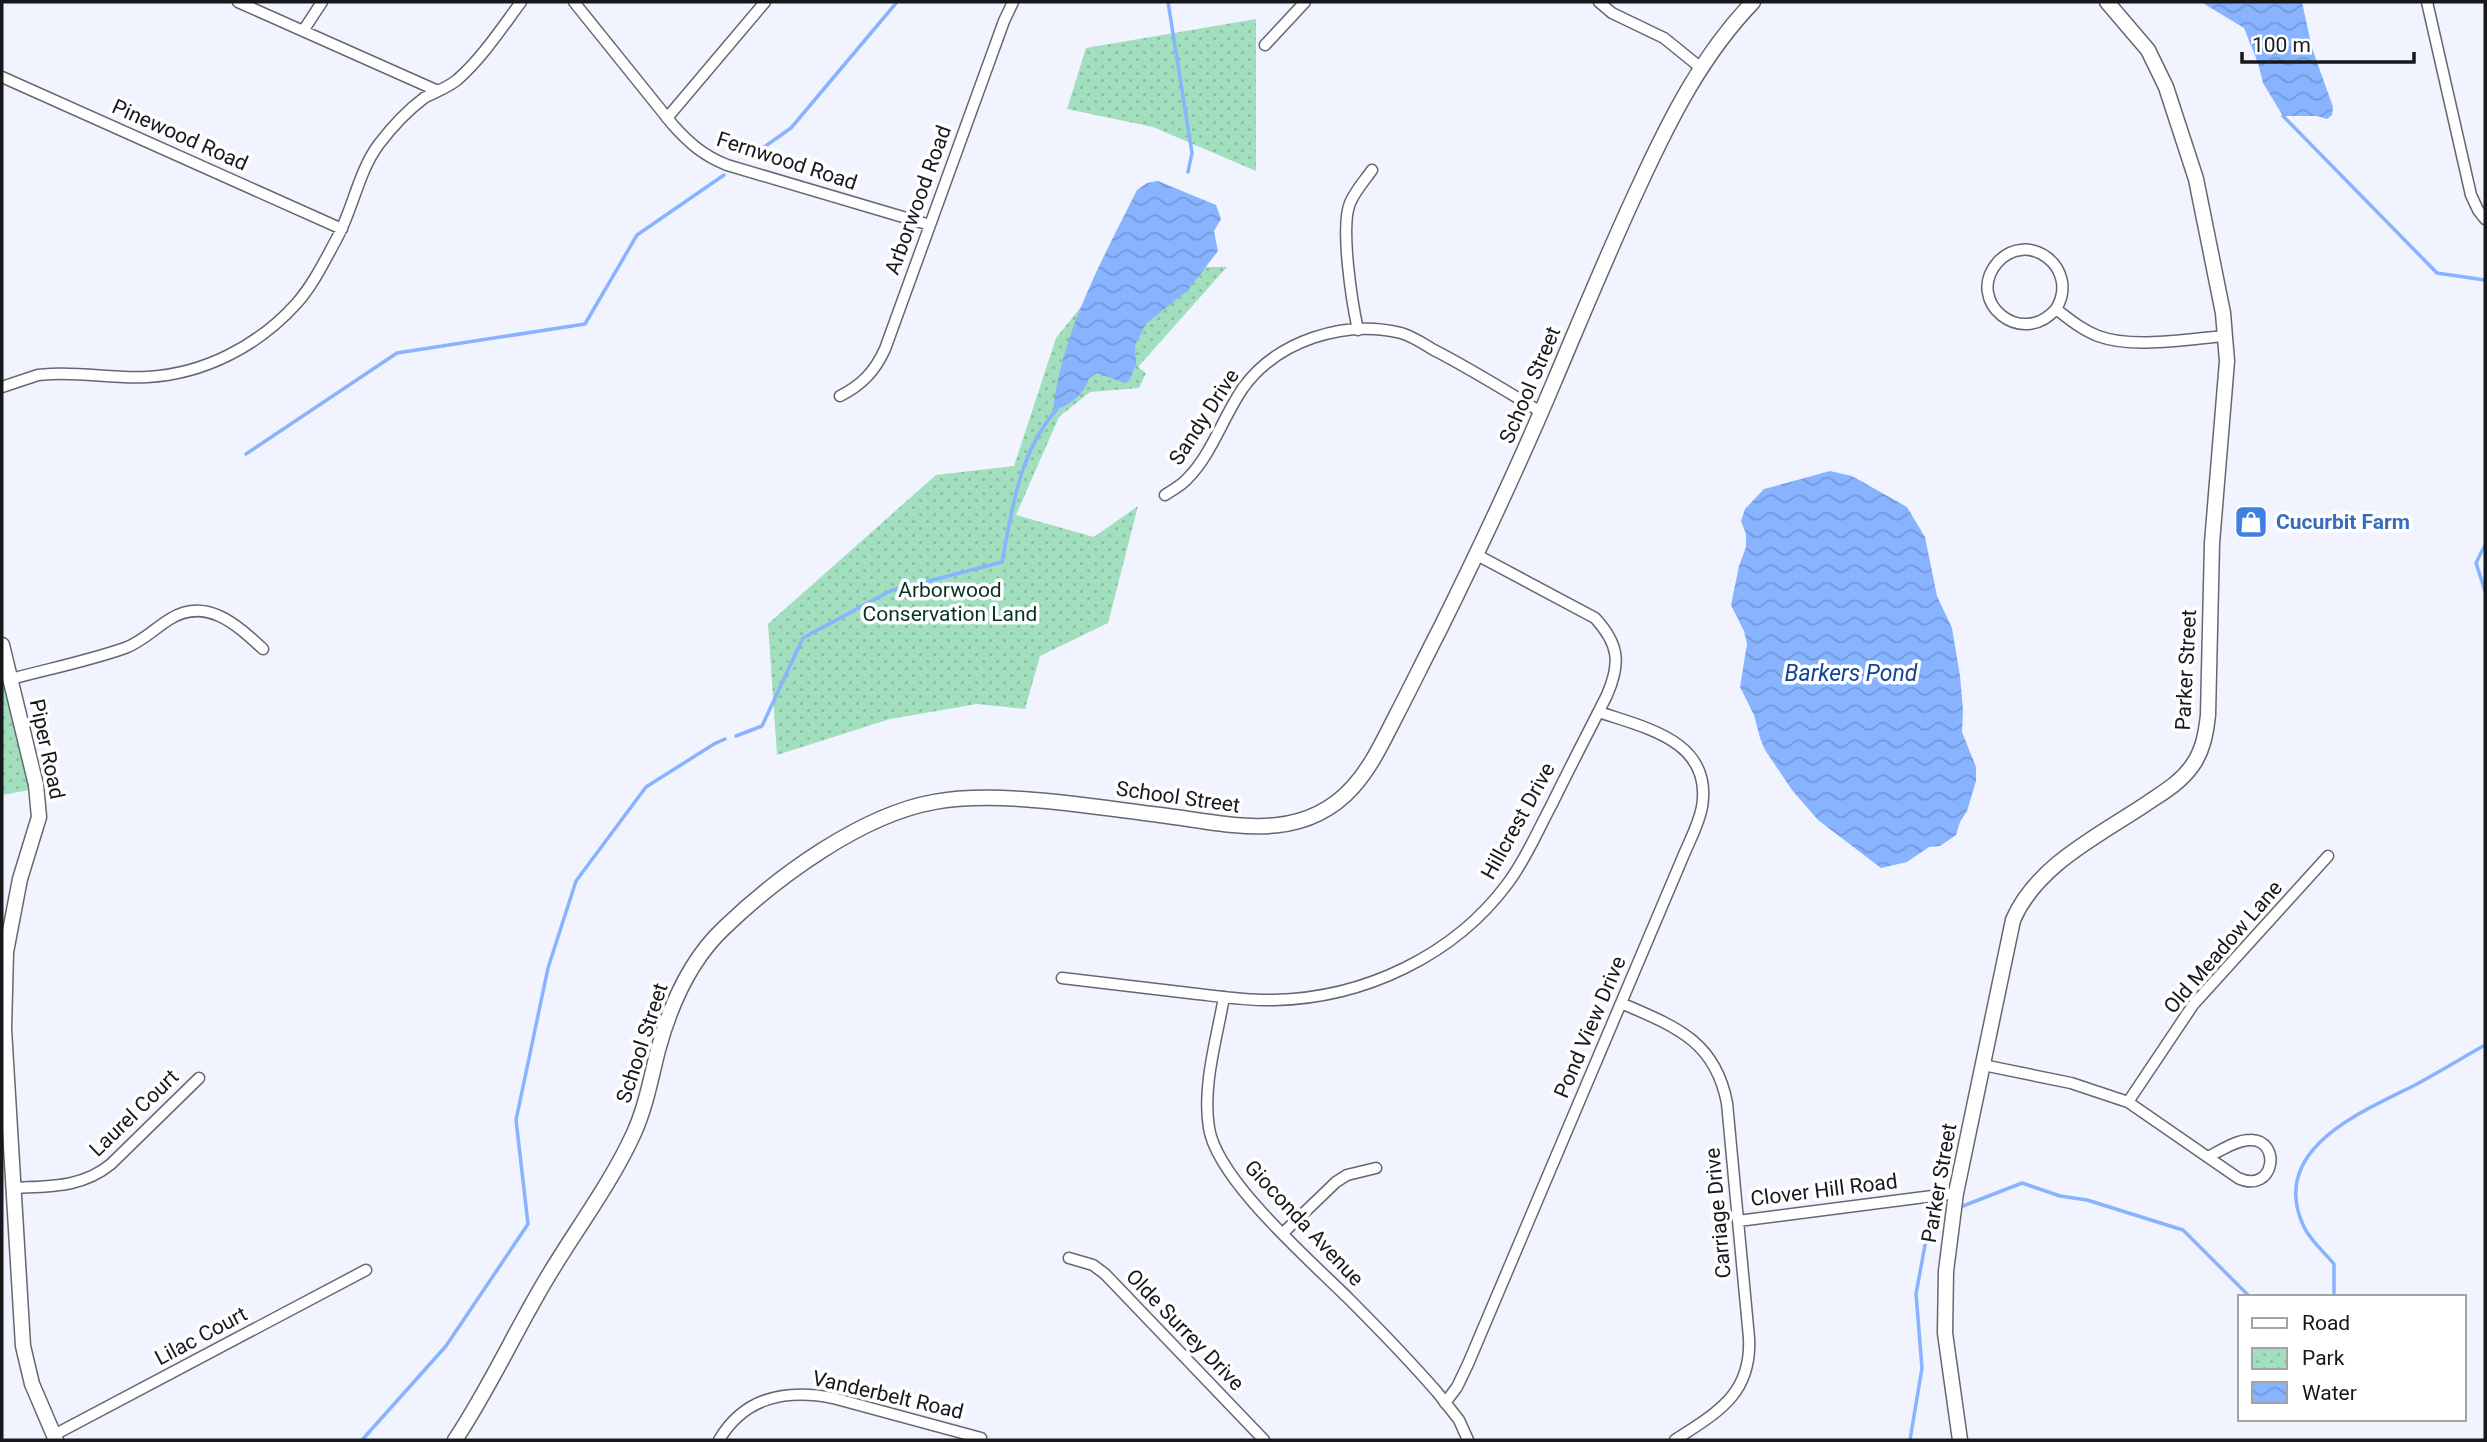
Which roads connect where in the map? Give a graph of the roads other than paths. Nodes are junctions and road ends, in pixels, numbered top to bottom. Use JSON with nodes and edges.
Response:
{"nodes":[{"id":1,"x":237,"y":2,"type":"edge"},
{"id":2,"x":322,"y":2,"type":"edge"},
{"id":3,"x":521,"y":2,"type":"edge"},
{"id":4,"x":574,"y":2,"type":"edge"},
{"id":5,"x":765,"y":2,"type":"edge"},
{"id":6,"x":1013,"y":2,"type":"edge"},
{"id":7,"x":1305,"y":2,"type":"edge"},
{"id":8,"x":1599,"y":2,"type":"edge"},
{"id":9,"x":1753,"y":2,"type":"edge"},
{"id":10,"x":2107,"y":2,"type":"edge"},
{"id":11,"x":2427,"y":2,"type":"edge"},
{"id":12,"x":303,"y":31,"type":"junction"},
{"id":13,"x":1265,"y":45,"type":"dead end"},
{"id":14,"x":1701,"y":68,"type":"junction"},
{"id":15,"x":2,"y":77,"type":"edge"},
{"id":16,"x":438,"y":91,"type":"junction"},
{"id":17,"x":667,"y":118,"type":"junction"},
{"id":18,"x":1372,"y":170,"type":"dead end"},
{"id":19,"x":2485,"y":219,"type":"edge"},
{"id":20,"x":930,"y":225,"type":"junction"},
{"id":21,"x":342,"y":229,"type":"junction"},
{"id":22,"x":2056,"y":309,"type":"junction"},
{"id":23,"x":1358,"y":330,"type":"junction"},
{"id":24,"x":2225,"y":336,"type":"junction"},
{"id":25,"x":2,"y":387,"type":"edge"},
{"id":26,"x":840,"y":397,"type":"dead end"},
{"id":27,"x":1541,"y":412,"type":"junction"},
{"id":28,"x":1165,"y":495,"type":"dead end"},
{"id":29,"x":1477,"y":555,"type":"junction"},
{"id":30,"x":2,"y":645,"type":"edge"},
{"id":31,"x":264,"y":649,"type":"dead end"},
{"id":32,"x":11,"y":679,"type":"junction"},
{"id":33,"x":1599,"y":712,"type":"junction"},
{"id":34,"x":2328,"y":856,"type":"dead end"},
{"id":35,"x":1062,"y":978,"type":"dead end"},
{"id":36,"x":1224,"y":997,"type":"junction"},
{"id":37,"x":1621,"y":1003,"type":"junction"},
{"id":38,"x":1983,"y":1065,"type":"junction"},
{"id":39,"x":199,"y":1078,"type":"dead end"},
{"id":40,"x":2128,"y":1102,"type":"junction"},
{"id":41,"x":2208,"y":1157,"type":"junction"},
{"id":42,"x":1376,"y":1168,"type":"dead end"},
{"id":43,"x":14,"y":1188,"type":"junction"},
{"id":44,"x":1956,"y":1193,"type":"junction"},
{"id":45,"x":1738,"y":1221,"type":"junction"},
{"id":46,"x":1283,"y":1233,"type":"junction"},
{"id":47,"x":1069,"y":1258,"type":"dead end"},
{"id":48,"x":366,"y":1269,"type":"dead end"},
{"id":49,"x":1445,"y":1403,"type":"junction"},
{"id":50,"x":55,"y":1438,"type":"edge"},
{"id":51,"x":981,"y":1438,"type":"dead end"},
{"id":52,"x":455,"y":1440,"type":"edge"},
{"id":53,"x":719,"y":1440,"type":"edge"},
{"id":54,"x":1264,"y":1440,"type":"edge"},
{"id":55,"x":1468,"y":1440,"type":"edge"},
{"id":56,"x":1675,"y":1440,"type":"edge"},
{"id":57,"x":1960,"y":1440,"type":"edge"}],
"edges":[{"from":1,"to":12,"type":"street"},
{"from":2,"to":12,"type":"street"},
{"from":3,"to":16,"type":"street"},
{"from":4,"to":17,"type":"street","name":"Fernwood Road"},
{"from":5,"to":17,"type":"street"},
{"from":6,"to":20,"type":"street","name":"Arborwood Road"},
{"from":7,"to":13,"type":"street"},
{"from":8,"to":14,"type":"street"},
{"from":9,"to":14,"type":"street","name":"School Street"},
{"from":10,"to":24,"type":"street","name":"Parker Street"},
{"from":11,"to":19,"type":"street"},
{"from":12,"to":16,"type":"street"},
{"from":14,"to":27,"type":"street","name":"School Street"},
{"from":15,"to":21,"type":"street","name":"Pinewood Road"},
{"from":16,"to":21,"type":"street"},
{"from":17,"to":20,"type":"street","name":"Fernwood Road"},
{"from":18,"to":23,"type":"street"},
{"from":20,"to":26,"type":"street","name":"Arborwood Road"},
{"from":21,"to":25,"type":"street"},
{"from":22,"to":22,"type":"street"},
{"from":22,"to":24,"type":"street"},
{"from":23,"to":27,"type":"street","name":"Sandy Drive"},
{"from":23,"to":28,"type":"street","name":"Sandy Drive"},
{"from":24,"to":38,"type":"street","name":"Parker Street"},
{"from":27,"to":29,"type":"street","name":"School Street"},
{"from":29,"to":33,"type":"street","name":"Hillcrest Drive"},
{"from":29,"to":52,"type":"street","name":"School Street"},
{"from":30,"to":32,"type":"street","name":"Piper Road"},
{"from":31,"to":32,"type":"street"},
{"from":32,"to":43,"type":"street","name":"Piper Road"},
{"from":33,"to":36,"type":"street","name":"Hillcrest Drive"},
{"from":33,"to":37,"type":"street","name":"Pond View Drive"},
{"from":34,"to":40,"type":"street","name":"Old Meadow Lane"},
{"from":35,"to":36,"type":"street","name":"Hillcrest Drive"},
{"from":36,"to":46,"type":"street","name":"Gioconda Avenue"},
{"from":37,"to":45,"type":"street","name":"Carriage Drive"},
{"from":37,"to":49,"type":"street","name":"Pond View Drive"},
{"from":38,"to":40,"type":"street"},
{"from":38,"to":44,"type":"street","name":"Parker Street"},
{"from":39,"to":43,"type":"street","name":"Laurel Court"},
{"from":40,"to":41,"type":"street"},
{"from":41,"to":41,"type":"street"},
{"from":42,"to":46,"type":"street"},
{"from":43,"to":50,"type":"street","name":"Piper Road"},
{"from":44,"to":45,"type":"street","name":"Clover Hill Road"},
{"from":44,"to":57,"type":"street","name":"Parker Street"},
{"from":45,"to":56,"type":"street","name":"Carriage Drive"},
{"from":46,"to":49,"type":"street","name":"Gioconda Avenue"},
{"from":47,"to":54,"type":"street","name":"Olde Surrey Drive"},
{"from":48,"to":50,"type":"street","name":"Lilac Court"},
{"from":49,"to":55,"type":"street","name":"Gioconda Avenue"},
{"from":51,"to":53,"type":"street","name":"Vanderbelt Road"}]}
